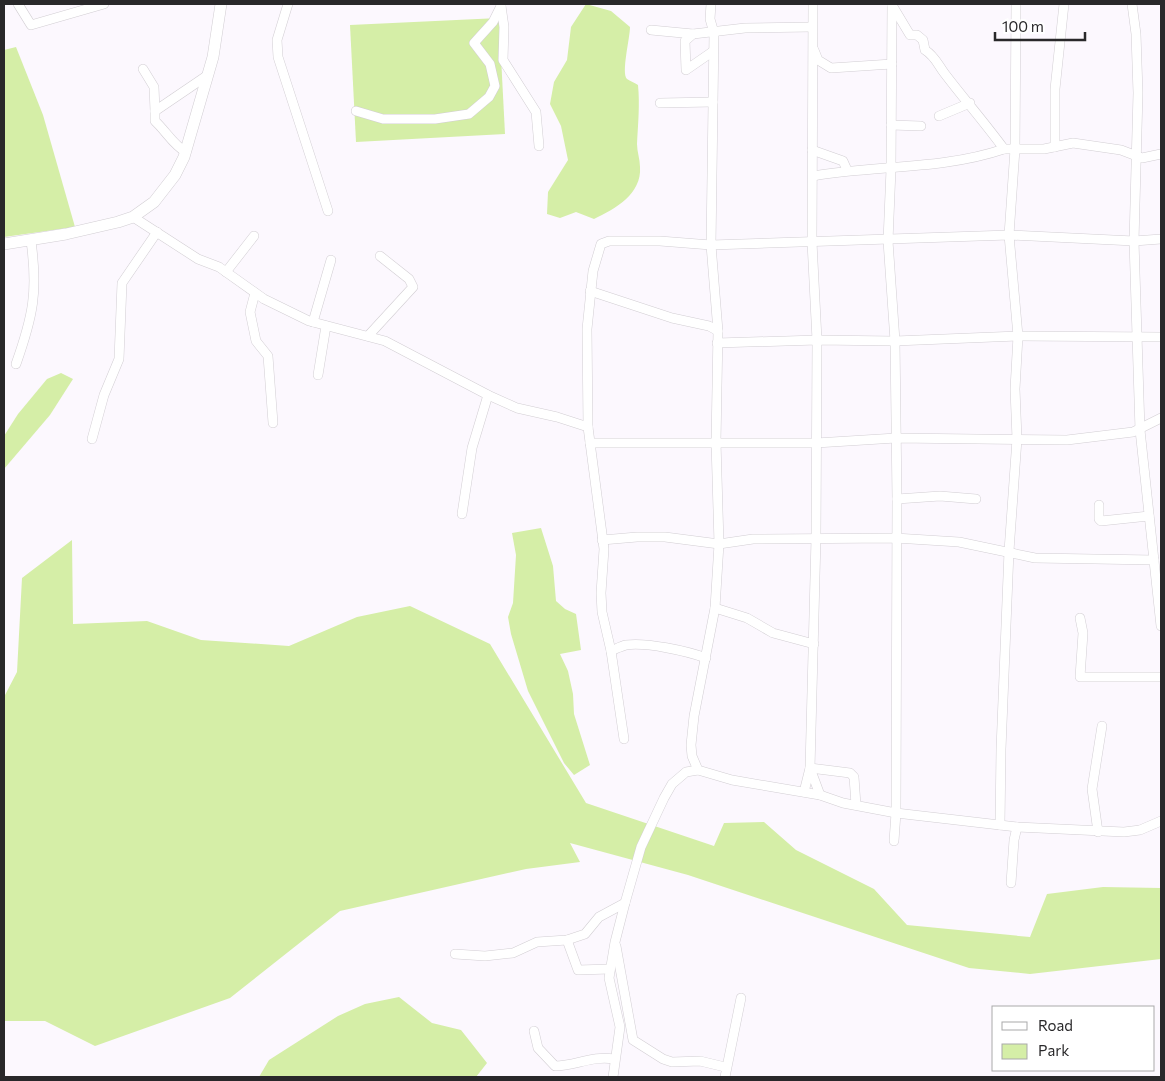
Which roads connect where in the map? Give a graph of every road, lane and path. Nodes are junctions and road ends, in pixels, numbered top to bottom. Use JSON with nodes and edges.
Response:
{"nodes":[{"id":1,"x":18,"y":4,"type":"edge"},
{"id":2,"x":104,"y":4,"type":"edge"},
{"id":3,"x":221,"y":4,"type":"edge"},
{"id":4,"x":288,"y":4,"type":"edge"},
{"id":5,"x":711,"y":4,"type":"edge"},
{"id":6,"x":813,"y":4,"type":"edge"},
{"id":7,"x":892,"y":4,"type":"edge"},
{"id":8,"x":1016,"y":4,"type":"edge"},
{"id":9,"x":1064,"y":4,"type":"edge"},
{"id":10,"x":1132,"y":4,"type":"edge"},
{"id":11,"x":501,"y":5,"type":"edge"},
{"id":12,"x":812,"y":27,"type":"junction"},
{"id":13,"x":651,"y":30,"type":"dead end"},
{"id":14,"x":714,"y":33,"type":"junction"},
{"id":15,"x":693,"y":34,"type":"junction"},
{"id":16,"x":812,"y":45,"type":"junction"},
{"id":17,"x":712,"y":52,"type":"junction"},
{"id":18,"x":892,"y":64,"type":"junction"},
{"id":19,"x":143,"y":70,"type":"dead end"},
{"id":20,"x":208,"y":75,"type":"junction"},
{"id":21,"x":713,"y":102,"type":"junction"},
{"id":22,"x":660,"y":103,"type":"dead end"},
{"id":23,"x":970,"y":103,"type":"junction"},
{"id":24,"x":155,"y":111,"type":"junction"},
{"id":25,"x":356,"y":111,"type":"dead end"},
{"id":26,"x":939,"y":116,"type":"dead end"},
{"id":27,"x":891,"y":125,"type":"junction"},
{"id":28,"x":921,"y":126,"type":"dead end"},
{"id":29,"x":539,"y":146,"type":"dead end"},
{"id":30,"x":1055,"y":147,"type":"junction"},
{"id":31,"x":1015,"y":148,"type":"junction"},
{"id":32,"x":1004,"y":149,"type":"junction"},
{"id":33,"x":812,"y":150,"type":"junction"},
{"id":34,"x":186,"y":152,"type":"junction"},
{"id":35,"x":1161,"y":154,"type":"edge"},
{"id":36,"x":1135,"y":155,"type":"junction"},
{"id":37,"x":891,"y":169,"type":"junction"},
{"id":38,"x":847,"y":170,"type":"junction"},
{"id":39,"x":813,"y":176,"type":"junction"},
{"id":40,"x":328,"y":211,"type":"dead end"},
{"id":41,"x":133,"y":217,"type":"junction"},
{"id":42,"x":157,"y":232,"type":"junction"},
{"id":43,"x":1009,"y":235,"type":"junction"},
{"id":44,"x":254,"y":236,"type":"dead end"},
{"id":45,"x":1161,"y":239,"type":"edge"},
{"id":46,"x":32,"y":240,"type":"junction"},
{"id":47,"x":888,"y":241,"type":"junction"},
{"id":48,"x":1134,"y":241,"type":"junction"},
{"id":49,"x":812,"y":242,"type":"junction"},
{"id":50,"x":4,"y":244,"type":"edge"},
{"id":51,"x":711,"y":245,"type":"junction"},
{"id":52,"x":380,"y":256,"type":"dead end"},
{"id":53,"x":331,"y":260,"type":"dead end"},
{"id":54,"x":226,"y":272,"type":"junction"},
{"id":55,"x":590,"y":291,"type":"junction"},
{"id":56,"x":256,"y":293,"type":"junction"},
{"id":57,"x":313,"y":322,"type":"junction"},
{"id":58,"x":326,"y":326,"type":"junction"},
{"id":59,"x":718,"y":331,"type":"junction"},
{"id":60,"x":368,"y":336,"type":"junction"},
{"id":61,"x":1018,"y":336,"type":"junction"},
{"id":62,"x":1161,"y":337,"type":"edge"},
{"id":63,"x":1136,"y":338,"type":"junction"},
{"id":64,"x":817,"y":340,"type":"junction"},
{"id":65,"x":717,"y":342,"type":"junction"},
{"id":66,"x":895,"y":342,"type":"junction"},
{"id":67,"x":16,"y":364,"type":"dead end"},
{"id":68,"x":318,"y":376,"type":"dead end"},
{"id":69,"x":488,"y":395,"type":"junction"},
{"id":70,"x":1161,"y":418,"type":"edge"},
{"id":71,"x":273,"y":423,"type":"dead end"},
{"id":72,"x":588,"y":427,"type":"junction"},
{"id":73,"x":1140,"y":430,"type":"junction"},
{"id":74,"x":896,"y":438,"type":"junction"},
{"id":75,"x":92,"y":439,"type":"dead end"},
{"id":76,"x":1017,"y":439,"type":"junction"},
{"id":77,"x":716,"y":442,"type":"junction"},
{"id":78,"x":590,"y":443,"type":"junction"},
{"id":79,"x":816,"y":443,"type":"junction"},
{"id":80,"x":897,"y":499,"type":"junction"},
{"id":81,"x":976,"y":499,"type":"dead end"},
{"id":82,"x":1099,"y":505,"type":"dead end"},
{"id":83,"x":462,"y":514,"type":"dead end"},
{"id":84,"x":1149,"y":516,"type":"junction"},
{"id":85,"x":816,"y":538,"type":"junction"},
{"id":86,"x":895,"y":538,"type":"junction"},
{"id":87,"x":602,"y":540,"type":"junction"},
{"id":88,"x":719,"y":544,"type":"junction"},
{"id":89,"x":1009,"y":551,"type":"junction"},
{"id":90,"x":1154,"y":560,"type":"junction"},
{"id":91,"x":715,"y":608,"type":"junction"},
{"id":92,"x":1080,"y":618,"type":"dead end"},
{"id":93,"x":1161,"y":626,"type":"edge"},
{"id":94,"x":814,"y":644,"type":"junction"},
{"id":95,"x":611,"y":651,"type":"junction"},
{"id":96,"x":706,"y":658,"type":"junction"},
{"id":97,"x":1161,"y":677,"type":"edge"},
{"id":98,"x":1102,"y":726,"type":"dead end"},
{"id":99,"x":624,"y":739,"type":"dead end"},
{"id":100,"x":810,"y":768,"type":"junction"},
{"id":101,"x":698,"y":770,"type":"junction"},
{"id":102,"x":804,"y":792,"type":"junction"},
{"id":103,"x":820,"y":795,"type":"junction"},
{"id":104,"x":856,"y":805,"type":"junction"},
{"id":105,"x":896,"y":813,"type":"junction"},
{"id":106,"x":1161,"y":821,"type":"edge"},
{"id":107,"x":1000,"y":825,"type":"junction"},
{"id":108,"x":1017,"y":827,"type":"junction"},
{"id":109,"x":1098,"y":832,"type":"junction"},
{"id":110,"x":894,"y":841,"type":"dead end"},
{"id":111,"x":1011,"y":883,"type":"dead end"},
{"id":112,"x":625,"y":903,"type":"junction"},
{"id":113,"x":567,"y":940,"type":"junction"},
{"id":114,"x":615,"y":942,"type":"junction"},
{"id":115,"x":455,"y":954,"type":"dead end"},
{"id":116,"x":610,"y":969,"type":"junction"},
{"id":117,"x":741,"y":998,"type":"dead end"},
{"id":118,"x":534,"y":1031,"type":"dead end"},
{"id":119,"x":614,"y":1059,"type":"junction"},
{"id":120,"x":725,"y":1067,"type":"junction"},
{"id":121,"x":613,"y":1077,"type":"edge"},
{"id":122,"x":725,"y":1077,"type":"edge"}],
"edges":[{"from":1,"to":2,"type":"street"},
{"from":3,"to":20,"type":"main road"},
{"from":4,"to":40,"type":"street"},
{"from":5,"to":14,"type":"street"},
{"from":6,"to":12,"type":"street"},
{"from":7,"to":18,"type":"street"},
{"from":7,"to":23,"type":"street"},
{"from":8,"to":31,"type":"street"},
{"from":9,"to":30,"type":"street"},
{"from":10,"to":36,"type":"street"},
{"from":11,"to":25,"type":"street"},
{"from":11,"to":29,"type":"street"},
{"from":12,"to":14,"type":"street"},
{"from":12,"to":16,"type":"street"},
{"from":13,"to":15,"type":"street"},
{"from":14,"to":15,"type":"street"},
{"from":14,"to":17,"type":"street"},
{"from":15,"to":17,"type":"street"},
{"from":16,"to":18,"type":"street"},
{"from":16,"to":33,"type":"street"},
{"from":17,"to":21,"type":"street"},
{"from":18,"to":27,"type":"street"},
{"from":19,"to":24,"type":"street"},
{"from":20,"to":24,"type":"street"},
{"from":20,"to":34,"type":"main road"},
{"from":21,"to":22,"type":"street"},
{"from":21,"to":51,"type":"street"},
{"from":23,"to":26,"type":"street"},
{"from":23,"to":32,"type":"street"},
{"from":24,"to":34,"type":"street"},
{"from":27,"to":28,"type":"street"},
{"from":27,"to":37,"type":"street"},
{"from":30,"to":31,"type":"street"},
{"from":30,"to":36,"type":"street"},
{"from":31,"to":32,"type":"street"},
{"from":31,"to":43,"type":"street"},
{"from":32,"to":37,"type":"street"},
{"from":33,"to":38,"type":"street"},
{"from":33,"to":39,"type":"street"},
{"from":34,"to":41,"type":"main road"},
{"from":35,"to":36,"type":"street"},
{"from":36,"to":48,"type":"street"},
{"from":37,"to":38,"type":"street"},
{"from":37,"to":47,"type":"street"},
{"from":38,"to":39,"type":"street"},
{"from":39,"to":49,"type":"street"},
{"from":41,"to":42,"type":"street"},
{"from":41,"to":46,"type":"main road"},
{"from":42,"to":54,"type":"street"},
{"from":42,"to":75,"type":"street"},
{"from":43,"to":47,"type":"street"},
{"from":43,"to":48,"type":"street"},
{"from":43,"to":61,"type":"street"},
{"from":44,"to":54,"type":"street"},
{"from":45,"to":48,"type":"street"},
{"from":46,"to":50,"type":"main road"},
{"from":46,"to":67,"type":"street"},
{"from":47,"to":49,"type":"street"},
{"from":47,"to":66,"type":"street"},
{"from":48,"to":63,"type":"street"},
{"from":49,"to":51,"type":"street"},
{"from":49,"to":64,"type":"street"},
{"from":51,"to":55,"type":"street"},
{"from":51,"to":59,"type":"street"},
{"from":52,"to":60,"type":"street"},
{"from":53,"to":57,"type":"street"},
{"from":54,"to":56,"type":"street"},
{"from":55,"to":59,"type":"street"},
{"from":55,"to":72,"type":"street"},
{"from":56,"to":57,"type":"street"},
{"from":56,"to":71,"type":"street"},
{"from":57,"to":58,"type":"street"},
{"from":58,"to":60,"type":"street"},
{"from":58,"to":68,"type":"street"},
{"from":59,"to":65,"type":"street"},
{"from":60,"to":69,"type":"street"},
{"from":61,"to":63,"type":"street"},
{"from":61,"to":66,"type":"street"},
{"from":61,"to":76,"type":"street"},
{"from":62,"to":63,"type":"street"},
{"from":63,"to":73,"type":"street"},
{"from":64,"to":65,"type":"street"},
{"from":64,"to":66,"type":"street"},
{"from":64,"to":79,"type":"street"},
{"from":65,"to":77,"type":"street"},
{"from":66,"to":74,"type":"street"},
{"from":69,"to":72,"type":"street"},
{"from":69,"to":83,"type":"street"},
{"from":70,"to":73,"type":"street"},
{"from":72,"to":78,"type":"street"},
{"from":73,"to":76,"type":"street"},
{"from":73,"to":84,"type":"street"},
{"from":74,"to":76,"type":"street"},
{"from":74,"to":79,"type":"street"},
{"from":74,"to":80,"type":"street"},
{"from":76,"to":89,"type":"street"},
{"from":77,"to":78,"type":"street"},
{"from":77,"to":79,"type":"street"},
{"from":77,"to":88,"type":"street"},
{"from":78,"to":87,"type":"street"},
{"from":79,"to":85,"type":"street"},
{"from":80,"to":81,"type":"street"},
{"from":80,"to":86,"type":"street"},
{"from":82,"to":84,"type":"street"},
{"from":84,"to":90,"type":"street"},
{"from":85,"to":86,"type":"street"},
{"from":85,"to":88,"type":"street"},
{"from":85,"to":94,"type":"street"},
{"from":86,"to":89,"type":"street"},
{"from":86,"to":105,"type":"street"},
{"from":87,"to":88,"type":"street"},
{"from":87,"to":95,"type":"street"},
{"from":88,"to":91,"type":"street"},
{"from":89,"to":90,"type":"street"},
{"from":89,"to":107,"type":"street"},
{"from":90,"to":93,"type":"street"},
{"from":91,"to":94,"type":"street"},
{"from":91,"to":96,"type":"street"},
{"from":92,"to":97,"type":"street"},
{"from":94,"to":100,"type":"street"},
{"from":95,"to":96,"type":"street"},
{"from":95,"to":99,"type":"street"},
{"from":96,"to":101,"type":"street"},
{"from":98,"to":109,"type":"street"},
{"from":100,"to":102,"type":"street"},
{"from":100,"to":103,"type":"street"},
{"from":100,"to":104,"type":"street"},
{"from":101,"to":102,"type":"street"},
{"from":101,"to":112,"type":"street"},
{"from":102,"to":103,"type":"street"},
{"from":103,"to":104,"type":"street"},
{"from":104,"to":105,"type":"street"},
{"from":105,"to":107,"type":"street"},
{"from":105,"to":110,"type":"street"},
{"from":106,"to":109,"type":"street"},
{"from":107,"to":108,"type":"street"},
{"from":108,"to":109,"type":"street"},
{"from":108,"to":111,"type":"street"},
{"from":112,"to":113,"type":"street"},
{"from":112,"to":114,"type":"street"},
{"from":113,"to":115,"type":"street"},
{"from":113,"to":116,"type":"street"},
{"from":114,"to":116,"type":"street"},
{"from":114,"to":120,"type":"street"},
{"from":116,"to":119,"type":"street"},
{"from":117,"to":120,"type":"street"},
{"from":118,"to":119,"type":"street"},
{"from":119,"to":121,"type":"street"},
{"from":120,"to":122,"type":"street"}]}
